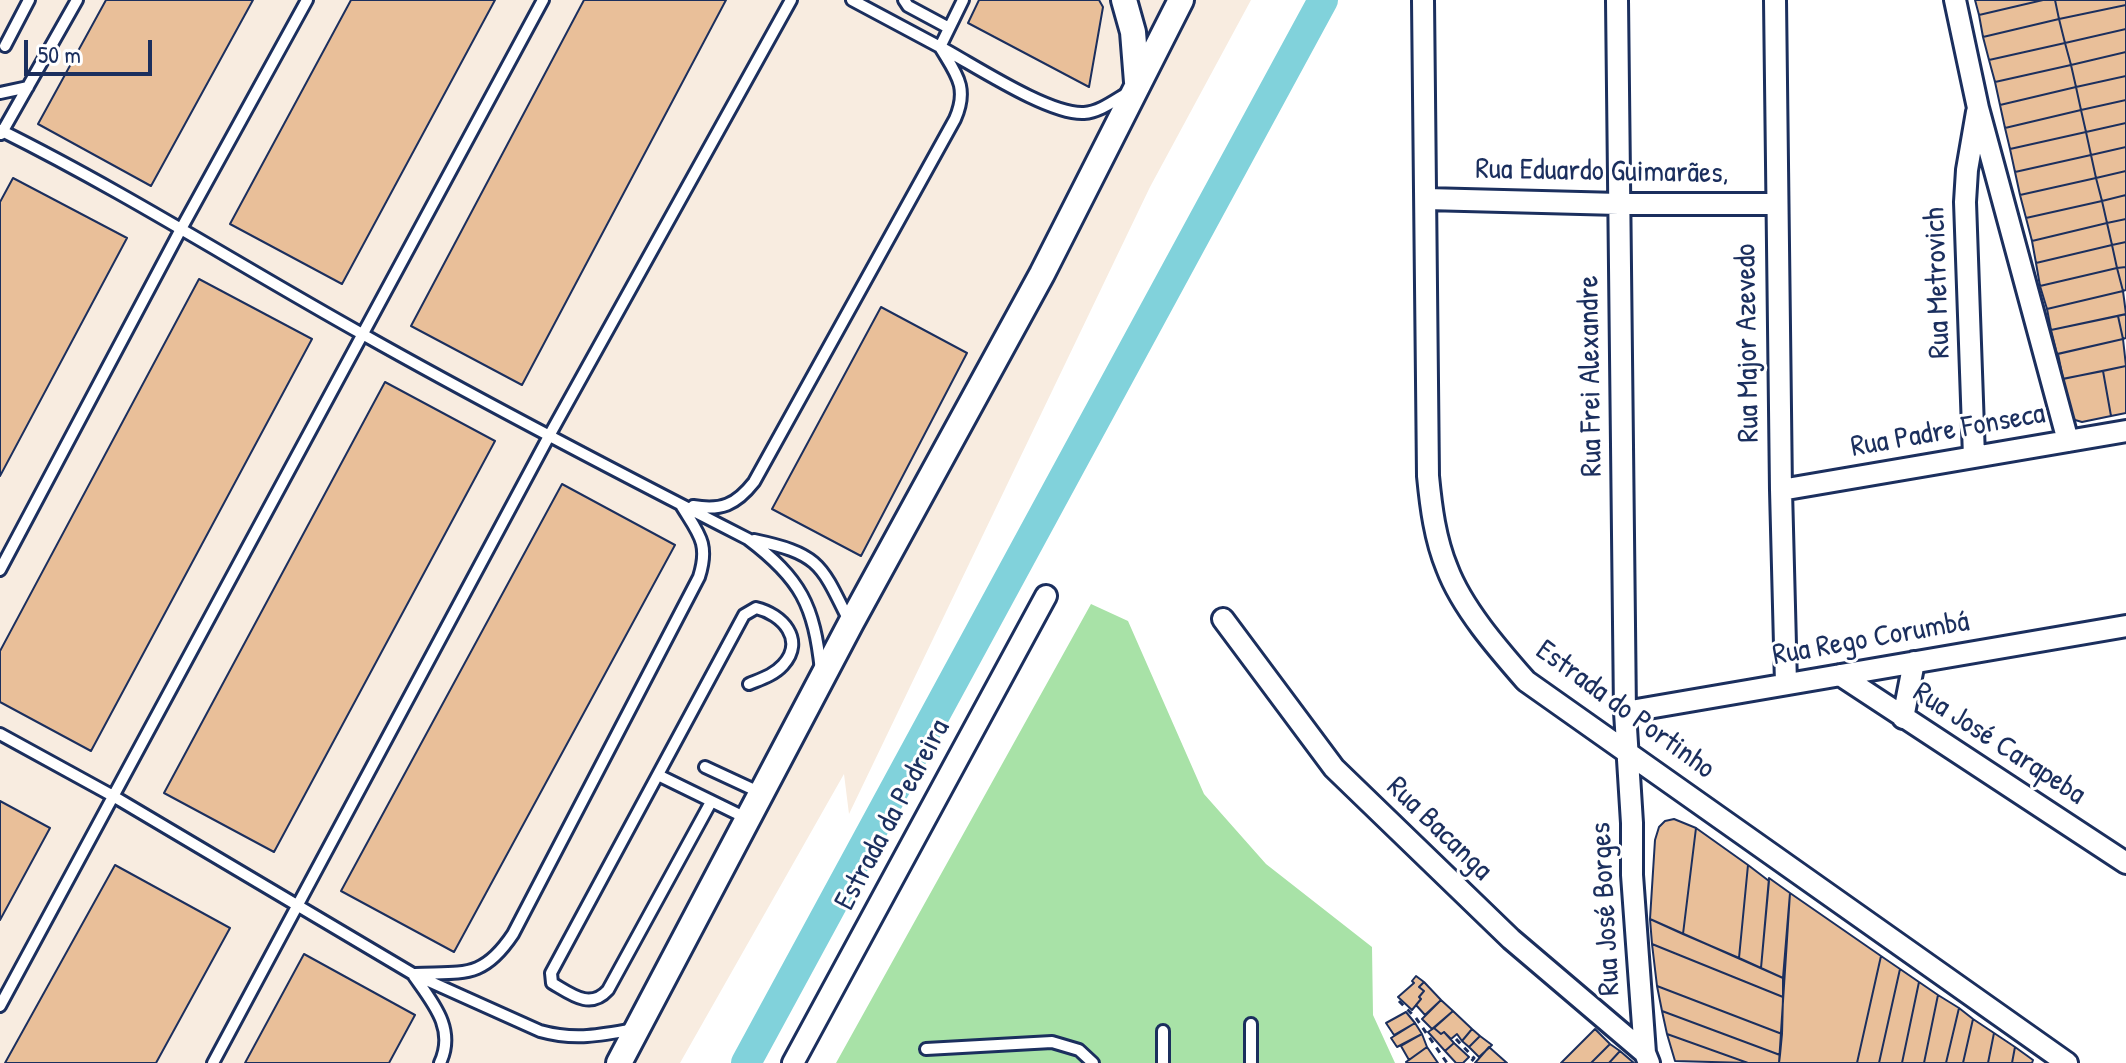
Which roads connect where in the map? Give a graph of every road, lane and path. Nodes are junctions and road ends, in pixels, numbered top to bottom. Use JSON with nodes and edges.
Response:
{"nodes":[{"id":1,"x":29,"y":0,"type":"edge"},
{"id":2,"x":77,"y":0,"type":"edge"},
{"id":3,"x":307,"y":0,"type":"edge"},
{"id":4,"x":543,"y":0,"type":"edge"},
{"id":5,"x":791,"y":0,"type":"edge"},
{"id":6,"x":852,"y":0,"type":"edge"},
{"id":7,"x":904,"y":0,"type":"edge"},
{"id":8,"x":963,"y":0,"type":"edge"},
{"id":9,"x":1124,"y":0,"type":"edge"},
{"id":10,"x":1181,"y":0,"type":"edge"},
{"id":11,"x":1423,"y":0,"type":"edge"},
{"id":12,"x":1617,"y":0,"type":"edge"},
{"id":13,"x":1775,"y":0,"type":"edge"},
{"id":14,"x":1955,"y":0,"type":"edge"},
{"id":15,"x":949,"y":28,"type":"junction"},
{"id":16,"x":5,"y":46,"type":"dead end"},
{"id":17,"x":940,"y":47,"type":"junction"},
{"id":18,"x":1136,"y":86,"type":"junction"},
{"id":19,"x":28,"y":87,"type":"junction"},
{"id":20,"x":0,"y":93,"type":"edge"},
{"id":21,"x":1978,"y":108,"type":"junction"},
{"id":22,"x":1,"y":133,"type":"edge"},
{"id":23,"x":1426,"y":199,"type":"junction"},
{"id":24,"x":1619,"y":204,"type":"junction"},
{"id":25,"x":1777,"y":204,"type":"junction"},
{"id":26,"x":181,"y":229,"type":"junction"},
{"id":27,"x":362,"y":334,"type":"junction"},
{"id":28,"x":2126,"y":431,"type":"edge"},
{"id":29,"x":549,"y":436,"type":"junction"},
{"id":30,"x":2068,"y":441,"type":"junction"},
{"id":31,"x":1974,"y":457,"type":"junction"},
{"id":32,"x":1781,"y":490,"type":"junction"},
{"id":33,"x":681,"y":505,"type":"junction"},
{"id":34,"x":748,"y":539,"type":"junction"},
{"id":35,"x":0,"y":570,"type":"edge"},
{"id":36,"x":1046,"y":596,"type":"dead end"},
{"id":37,"x":1223,"y":619,"type":"dead end"},
{"id":38,"x":851,"y":623,"type":"junction"},
{"id":39,"x":2126,"y":626,"type":"edge"},
{"id":40,"x":1914,"y":662,"type":"junction"},
{"id":41,"x":1840,"y":675,"type":"junction"},
{"id":42,"x":821,"y":678,"type":"junction"},
{"id":43,"x":749,"y":684,"type":"dead end"},
{"id":44,"x":1786,"y":684,"type":"junction"},
{"id":45,"x":1625,"y":712,"type":"junction"},
{"id":46,"x":1903,"y":718,"type":"junction"},
{"id":47,"x":0,"y":734,"type":"edge"},
{"id":48,"x":1629,"y":752,"type":"junction"},
{"id":49,"x":705,"y":767,"type":"dead end"},
{"id":50,"x":658,"y":775,"type":"junction"},
{"id":51,"x":761,"y":793,"type":"junction"},
{"id":52,"x":113,"y":796,"type":"junction"},
{"id":53,"x":711,"y":802,"type":"junction"},
{"id":54,"x":746,"y":818,"type":"junction"},
{"id":55,"x":2126,"y":863,"type":"edge"},
{"id":56,"x":298,"y":905,"type":"junction"},
{"id":57,"x":413,"y":974,"type":"junction"},
{"id":58,"x":1399,"y":1001,"type":"dead end"},
{"id":59,"x":0,"y":1006,"type":"edge"},
{"id":60,"x":1251,"y":1024,"type":"dead end"},
{"id":61,"x":638,"y":1028,"type":"junction"},
{"id":62,"x":1163,"y":1031,"type":"dead end"},
{"id":63,"x":1456,"y":1039,"type":"dead end"},
{"id":64,"x":926,"y":1049,"type":"dead end"},
{"id":65,"x":1647,"y":1058,"type":"edge"},
{"id":66,"x":213,"y":1063,"type":"edge"},
{"id":67,"x":440,"y":1063,"type":"edge"},
{"id":68,"x":619,"y":1063,"type":"edge"},
{"id":69,"x":793,"y":1063,"type":"edge"},
{"id":70,"x":1093,"y":1063,"type":"edge"},
{"id":71,"x":1163,"y":1063,"type":"edge"},
{"id":72,"x":1251,"y":1063,"type":"edge"},
{"id":73,"x":1447,"y":1063,"type":"edge"},
{"id":74,"x":1470,"y":1063,"type":"edge"},
{"id":75,"x":2067,"y":1063,"type":"edge"}],
"edges":[{"from":1,"to":16,"type":"lane"},
{"from":2,"to":19,"type":"lane"},
{"from":3,"to":26,"type":"lane"},
{"from":4,"to":27,"type":"lane"},
{"from":5,"to":29,"type":"lane"},
{"from":6,"to":17,"type":"lane"},
{"from":7,"to":15,"type":"lane"},
{"from":8,"to":15,"type":"lane"},
{"from":9,"to":18,"type":"street"},
{"from":10,"to":18,"type":"street"},
{"from":11,"to":23,"type":"street","name":"Estrada do Portinho"},
{"from":12,"to":24,"type":"street","name":"Rua Frei Alexandre"},
{"from":13,"to":25,"type":"street","name":"Rua Major Azevedo"},
{"from":14,"to":21,"type":"street","name":"Rua Metrovich"},
{"from":15,"to":17,"type":"lane"},
{"from":17,"to":18,"type":"lane"},
{"from":17,"to":33,"type":"lane"},
{"from":18,"to":38,"type":"street"},
{"from":19,"to":20,"type":"lane"},
{"from":19,"to":22,"type":"lane"},
{"from":21,"to":30,"type":"street","name":"Rua Metrovich"},
{"from":21,"to":31,"type":"street","name":"Rua Metrovich"},
{"from":22,"to":26,"type":"lane"},
{"from":23,"to":24,"type":"street","name":"Rua Eduardo Guimarães,"},
{"from":23,"to":48,"type":"street","name":"Estrada do Portinho"},
{"from":24,"to":25,"type":"street","name":"Rua Eduardo Guimarães,"},
{"from":24,"to":45,"type":"street","name":"Rua Frei Alexandre"},
{"from":25,"to":32,"type":"street","name":"Rua Major Azevedo"},
{"from":26,"to":27,"type":"lane"},
{"from":26,"to":35,"type":"lane"},
{"from":27,"to":29,"type":"lane"},
{"from":27,"to":52,"type":"lane"},
{"from":28,"to":30,"type":"street","name":"Rua Padre Fonseca"},
{"from":29,"to":33,"type":"lane"},
{"from":29,"to":56,"type":"lane"},
{"from":30,"to":31,"type":"street","name":"Rua Padre Fonseca"},
{"from":31,"to":32,"type":"street","name":"Rua Padre Fonseca"},
{"from":32,"to":44,"type":"street","name":"Rua Major Azevedo"},
{"from":33,"to":34,"type":"lane"},
{"from":33,"to":57,"type":"lane"},
{"from":34,"to":38,"type":"lane"},
{"from":34,"to":42,"type":"lane"},
{"from":36,"to":69,"type":"street","name":"Estrada da Pedreira"},
{"from":37,"to":65,"type":"street","name":"Rua Bacanga"},
{"from":38,"to":42,"type":"street"},
{"from":39,"to":40,"type":"street","name":"Rua Rego Corumbá"},
{"from":40,"to":41,"type":"street","name":"Rua Rego Corumbá"},
{"from":40,"to":46,"type":"street"},
{"from":41,"to":44,"type":"street","name":"Rua Rego Corumbá"},
{"from":41,"to":46,"type":"street","name":"Rua José Carapeba"},
{"from":42,"to":51,"type":"street"},
{"from":43,"to":50,"type":"lane"},
{"from":44,"to":45,"type":"street","name":"Rua Rego Corumbá"},
{"from":45,"to":48,"type":"street","name":"Rua Frei Alexandre"},
{"from":46,"to":55,"type":"street","name":"Rua José Carapeba"},
{"from":47,"to":52,"type":"lane"},
{"from":48,"to":65,"type":"street","name":"Rua José Borges"},
{"from":48,"to":75,"type":"street","name":"Estrada do Portinho"},
{"from":49,"to":51,"type":"lane"},
{"from":50,"to":53,"type":"lane"},
{"from":50,"to":53,"type":"lane"},
{"from":51,"to":54,"type":"street"},
{"from":52,"to":56,"type":"lane"},
{"from":52,"to":59,"type":"lane"},
{"from":53,"to":54,"type":"lane"},
{"from":54,"to":61,"type":"street"},
{"from":56,"to":57,"type":"lane"},
{"from":56,"to":66,"type":"lane"},
{"from":57,"to":61,"type":"lane"},
{"from":57,"to":67,"type":"lane"},
{"from":58,"to":73,"type":"path"},
{"from":60,"to":72,"type":"lane"},
{"from":61,"to":68,"type":"street"},
{"from":62,"to":71,"type":"lane"},
{"from":63,"to":74,"type":"path"},
{"from":64,"to":70,"type":"lane"}]}
